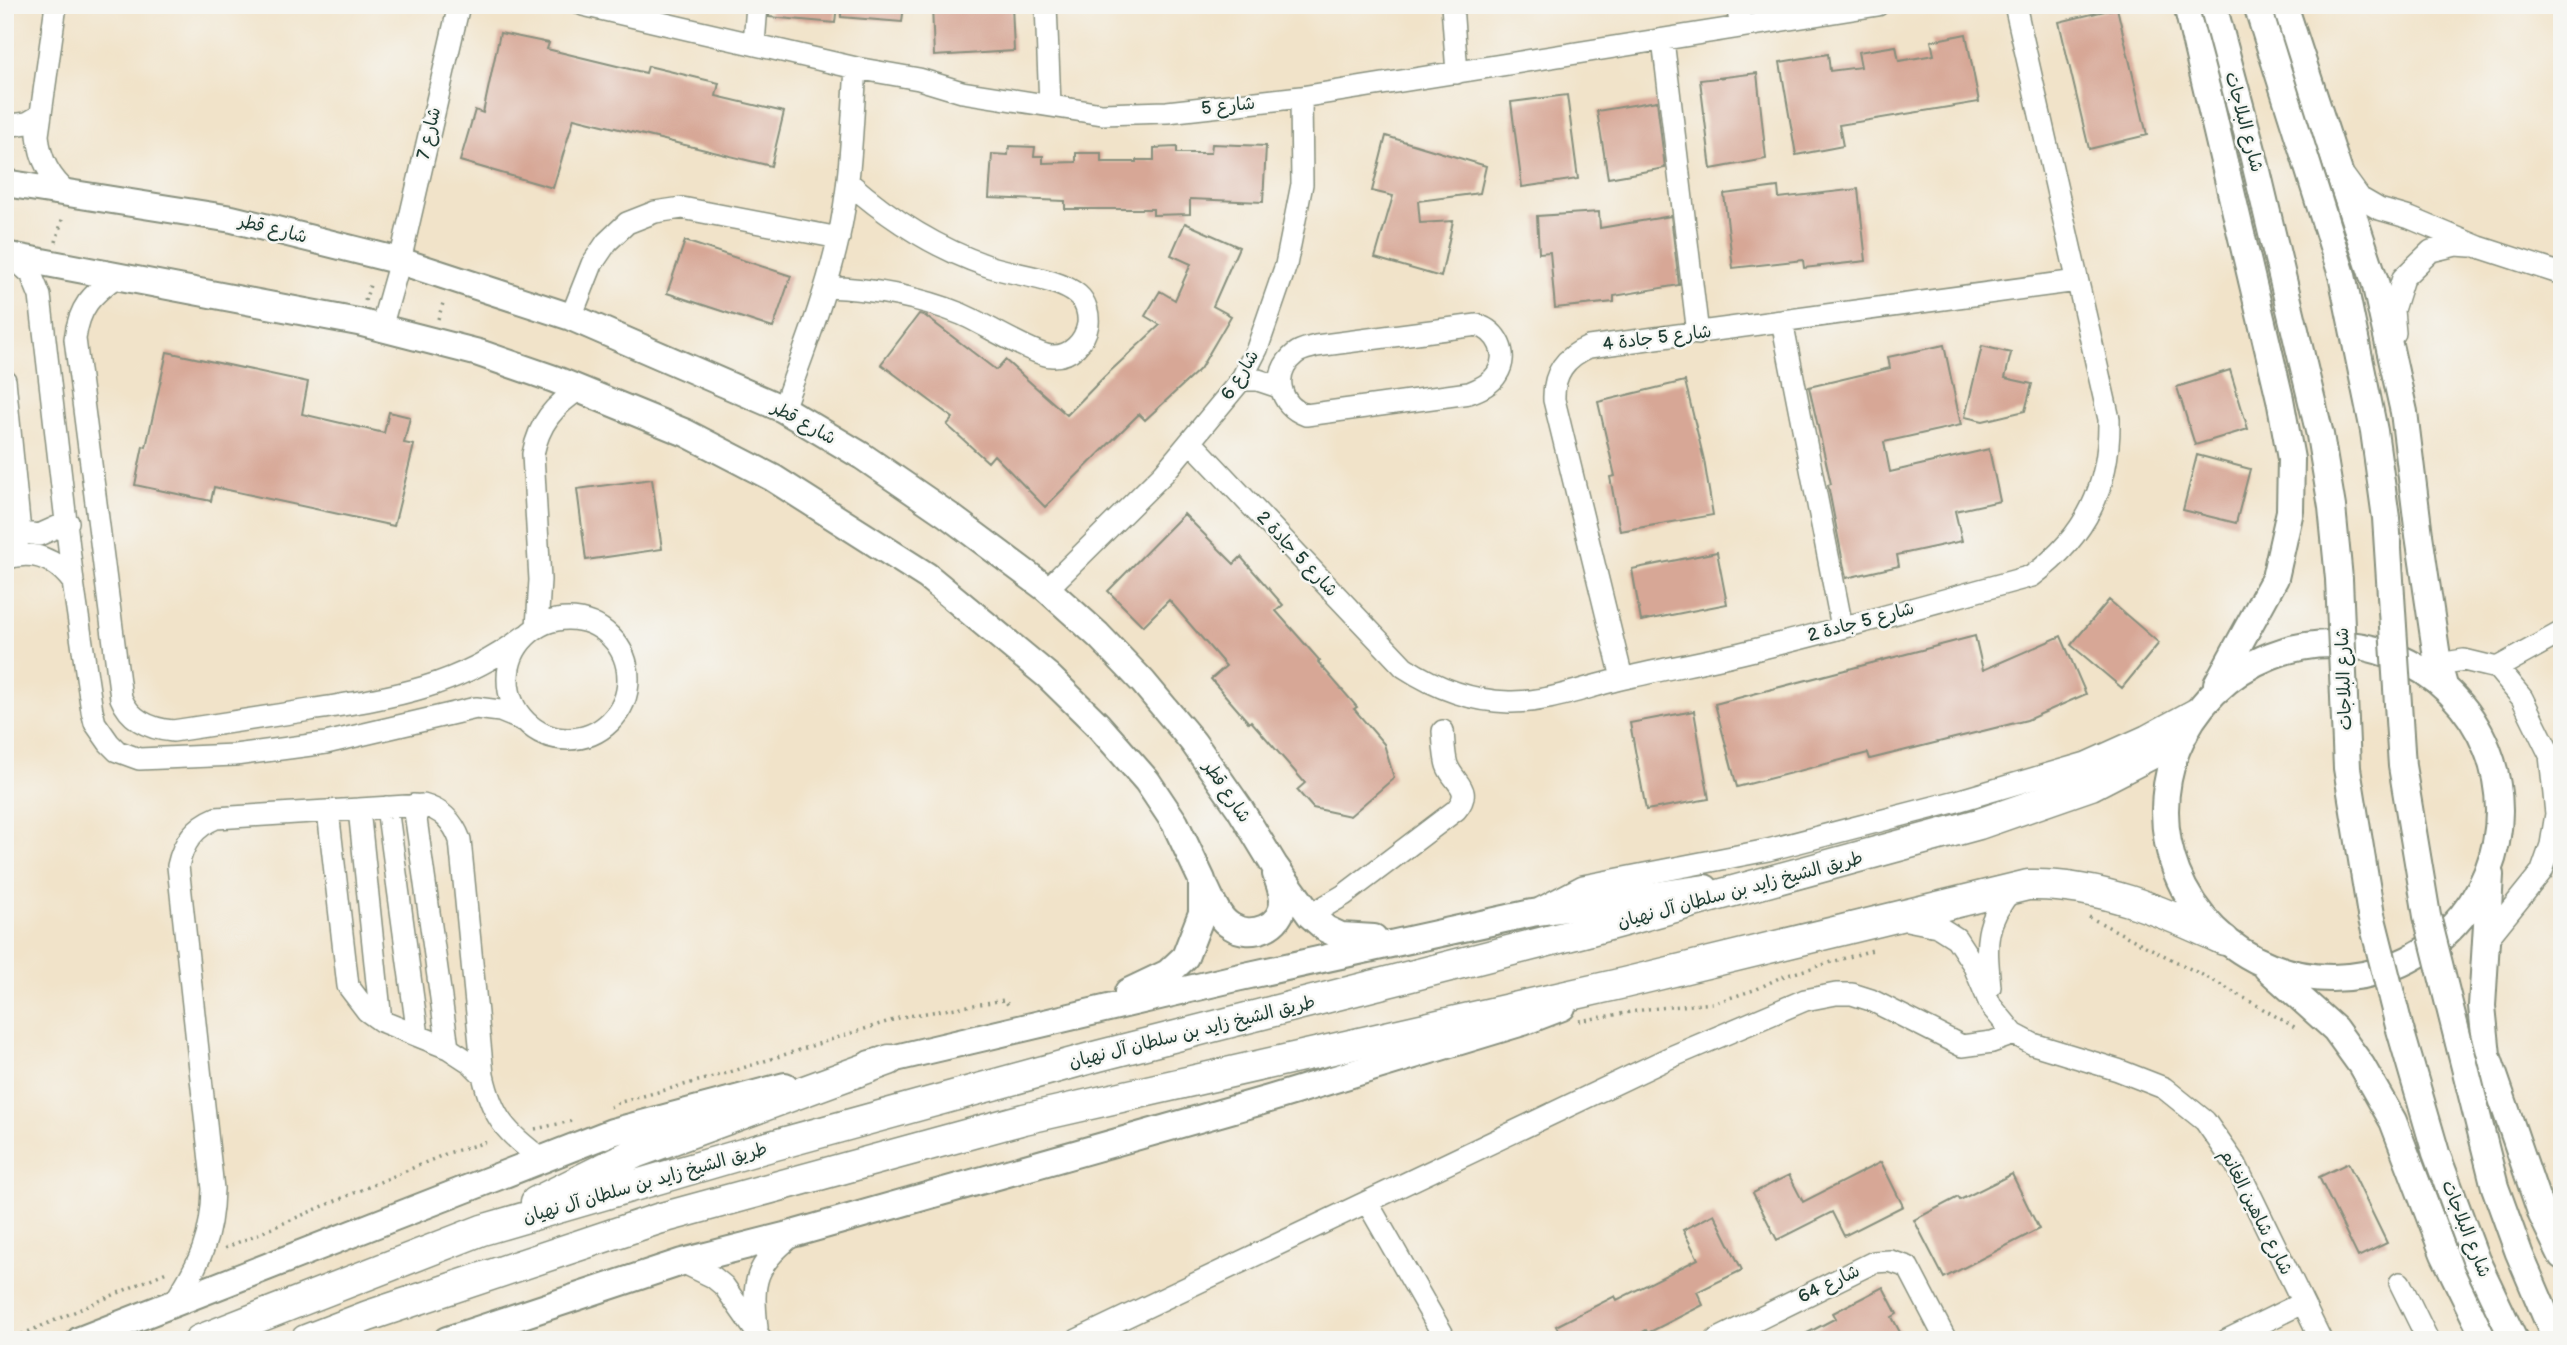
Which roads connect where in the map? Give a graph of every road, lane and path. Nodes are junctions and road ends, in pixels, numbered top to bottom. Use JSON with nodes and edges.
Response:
{"nodes":[{"id":1,"x":56,"y":5,"type":"edge"},
{"id":2,"x":459,"y":5,"type":"edge"},
{"id":3,"x":583,"y":5,"type":"edge"},
{"id":4,"x":757,"y":5,"type":"edge"},
{"id":5,"x":1046,"y":5,"type":"edge"},
{"id":6,"x":1452,"y":5,"type":"edge"},
{"id":7,"x":1737,"y":5,"type":"edge"},
{"id":8,"x":1878,"y":5,"type":"edge"},
{"id":9,"x":2015,"y":5,"type":"edge"},
{"id":10,"x":2213,"y":5,"type":"edge"},
{"id":11,"x":2257,"y":5,"type":"edge"},
{"id":12,"x":2284,"y":5,"type":"edge"},
{"id":13,"x":2186,"y":7,"type":"edge"},
{"id":14,"x":1741,"y":27,"type":"junction"},
{"id":15,"x":1662,"y":40,"type":"junction"},
{"id":16,"x":754,"y":44,"type":"junction"},
{"id":17,"x":856,"y":68,"type":"junction"},
{"id":18,"x":1457,"y":73,"type":"junction"},
{"id":19,"x":1301,"y":97,"type":"junction"},
{"id":20,"x":1050,"y":105,"type":"junction"},
{"id":21,"x":39,"y":116,"type":"junction"},
{"id":22,"x":5,"y":126,"type":"edge"},
{"id":23,"x":2333,"y":154,"type":"junction"},
{"id":24,"x":848,"y":182,"type":"junction"},
{"id":25,"x":5,"y":183,"type":"edge"},
{"id":26,"x":69,"y":194,"type":"junction"},
{"id":27,"x":839,"y":238,"type":"junction"},
{"id":28,"x":2479,"y":247,"type":"junction"},
{"id":29,"x":8,"y":255,"type":"edge"},
{"id":30,"x":389,"y":259,"type":"junction"},
{"id":31,"x":50,"y":263,"type":"junction"},
{"id":32,"x":2562,"y":274,"type":"edge"},
{"id":33,"x":117,"y":276,"type":"junction"},
{"id":34,"x":450,"y":278,"type":"junction"},
{"id":35,"x":2077,"y":281,"type":"junction"},
{"id":36,"x":826,"y":287,"type":"junction"},
{"id":37,"x":571,"y":317,"type":"junction"},
{"id":38,"x":1782,"y":321,"type":"junction"},
{"id":39,"x":370,"y":325,"type":"junction"},
{"id":40,"x":1698,"y":334,"type":"junction"},
{"id":41,"x":432,"y":341,"type":"junction"},
{"id":42,"x":1257,"y":349,"type":"junction"},
{"id":43,"x":1282,"y":377,"type":"junction"},
{"id":44,"x":5,"y":380,"type":"edge"},
{"id":45,"x":1241,"y":380,"type":"junction"},
{"id":46,"x":580,"y":390,"type":"junction"},
{"id":47,"x":783,"y":410,"type":"junction"},
{"id":48,"x":2404,"y":412,"type":"junction"},
{"id":49,"x":1191,"y":442,"type":"junction"},
{"id":50,"x":68,"y":522,"type":"junction"},
{"id":51,"x":20,"y":532,"type":"junction"},
{"id":52,"x":10,"y":557,"type":"edge"},
{"id":53,"x":540,"y":580,"type":"junction"},
{"id":54,"x":74,"y":582,"type":"junction"},
{"id":55,"x":1047,"y":589,"type":"junction"},
{"id":56,"x":573,"y":618,"type":"junction"},
{"id":57,"x":1842,"y":627,"type":"junction"},
{"id":58,"x":531,"y":632,"type":"junction"},
{"id":59,"x":2562,"y":632,"type":"edge"},
{"id":60,"x":2497,"y":668,"type":"junction"},
{"id":61,"x":2441,"y":675,"type":"junction"},
{"id":62,"x":1622,"y":678,"type":"junction"},
{"id":63,"x":2206,"y":701,"type":"junction"},
{"id":64,"x":132,"y":715,"type":"junction"},
{"id":65,"x":522,"y":720,"type":"junction"},
{"id":66,"x":1443,"y":731,"type":"dead end"},
{"id":67,"x":2183,"y":733,"type":"junction"},
{"id":68,"x":109,"y":743,"type":"junction"},
{"id":69,"x":2556,"y":751,"type":"edge"},
{"id":70,"x":414,"y":805,"type":"junction"},
{"id":71,"x":387,"y":807,"type":"junction"},
{"id":72,"x":359,"y":809,"type":"junction"},
{"id":73,"x":328,"y":811,"type":"junction"},
{"id":74,"x":1274,"y":865,"type":"junction"},
{"id":75,"x":2490,"y":870,"type":"junction"},
{"id":76,"x":1796,"y":874,"type":"junction"},
{"id":77,"x":1202,"y":880,"type":"junction"},
{"id":78,"x":2012,"y":889,"type":"junction"},
{"id":79,"x":1532,"y":913,"type":"junction"},
{"id":80,"x":2080,"y":913,"type":"dead end"},
{"id":81,"x":1310,"y":915,"type":"junction"},
{"id":82,"x":1896,"y":918,"type":"junction"},
{"id":83,"x":1425,"y":937,"type":"junction"},
{"id":84,"x":2224,"y":940,"type":"junction"},
{"id":85,"x":2484,"y":943,"type":"junction"},
{"id":86,"x":2263,"y":964,"type":"junction"},
{"id":87,"x":1624,"y":983,"type":"junction"},
{"id":88,"x":1992,"y":1006,"type":"junction"},
{"id":89,"x":381,"y":1021,"type":"junction"},
{"id":90,"x":1026,"y":1028,"type":"junction"},
{"id":91,"x":2299,"y":1029,"type":"dead end"},
{"id":92,"x":2014,"y":1034,"type":"junction"},
{"id":93,"x":418,"y":1036,"type":"junction"},
{"id":94,"x":448,"y":1048,"type":"junction"},
{"id":95,"x":889,"y":1060,"type":"junction"},
{"id":96,"x":483,"y":1075,"type":"junction"},
{"id":97,"x":541,"y":1159,"type":"junction"},
{"id":98,"x":1367,"y":1202,"type":"junction"},
{"id":99,"x":2552,"y":1220,"type":"edge"},
{"id":100,"x":482,"y":1230,"type":"junction"},
{"id":101,"x":796,"y":1233,"type":"junction"},
{"id":102,"x":2562,"y":1256,"type":"edge"},
{"id":103,"x":682,"y":1262,"type":"junction"},
{"id":104,"x":2400,"y":1283,"type":"dead end"},
{"id":105,"x":173,"y":1303,"type":"junction"},
{"id":106,"x":2302,"y":1303,"type":"junction"},
{"id":107,"x":759,"y":1335,"type":"edge"},
{"id":108,"x":80,"y":1340,"type":"edge"},
{"id":109,"x":200,"y":1340,"type":"edge"},
{"id":110,"x":306,"y":1340,"type":"edge"},
{"id":111,"x":447,"y":1340,"type":"edge"},
{"id":112,"x":1077,"y":1340,"type":"edge"},
{"id":113,"x":1446,"y":1340,"type":"edge"},
{"id":114,"x":1716,"y":1340,"type":"edge"},
{"id":115,"x":1945,"y":1340,"type":"edge"},
{"id":116,"x":2227,"y":1340,"type":"edge"},
{"id":117,"x":2321,"y":1340,"type":"edge"},
{"id":118,"x":2428,"y":1340,"type":"edge"},
{"id":119,"x":2486,"y":1340,"type":"edge"},
{"id":120,"x":2514,"y":1340,"type":"edge"},
{"id":121,"x":2557,"y":1340,"type":"edge"}],
"edges":[{"from":1,"to":21,"type":"street"},
{"from":2,"to":30,"type":"street","name":"شارع 7"},
{"from":3,"to":16,"type":"street","name":"شارع 5"},
{"from":4,"to":16,"type":"street"},
{"from":5,"to":20,"type":"street"},
{"from":6,"to":18,"type":"street"},
{"from":7,"to":14,"type":"street"},
{"from":8,"to":14,"type":"street","name":"شارع 5"},
{"from":9,"to":35,"type":"street","name":"شارع 5 جادة 2"},
{"from":10,"to":120,"type":"main road","name":"شارع البلاجات","bridge":true},
{"from":11,"to":121,"type":"main road","bridge":true},
{"from":12,"to":23,"type":"main road"},
{"from":13,"to":63,"type":"main road"},
{"from":14,"to":15,"type":"street","name":"شارع 5"},
{"from":15,"to":18,"type":"street","name":"شارع 5"},
{"from":15,"to":40,"type":"street"},
{"from":16,"to":17,"type":"street","name":"شارع 5"},
{"from":17,"to":20,"type":"street","name":"شارع 5"},
{"from":17,"to":24,"type":"street"},
{"from":18,"to":19,"type":"street","name":"شارع 5"},
{"from":19,"to":20,"type":"street","name":"شارع 5"},
{"from":19,"to":42,"type":"street","name":"شارع 6"},
{"from":21,"to":22,"type":"street"},
{"from":21,"to":26,"type":"street"},
{"from":23,"to":28,"type":"street"},
{"from":23,"to":48,"type":"main road"},
{"from":24,"to":27,"type":"street"},
{"from":24,"to":36,"type":"street"},
{"from":25,"to":26,"type":"main road","name":"شارع قطر"},
{"from":26,"to":30,"type":"main road","name":"شارع قطر"},
{"from":26,"to":31,"type":"path"},
{"from":27,"to":36,"type":"street"},
{"from":27,"to":37,"type":"street"},
{"from":28,"to":32,"type":"street"},
{"from":28,"to":48,"type":"street"},
{"from":29,"to":31,"type":"main road"},
{"from":29,"to":50,"type":"street"},
{"from":30,"to":34,"type":"main road","name":"شارع قطر"},
{"from":30,"to":39,"type":"street","name":"شارع 7"},
{"from":30,"to":39,"type":"path"},
{"from":31,"to":33,"type":"main road"},
{"from":33,"to":39,"type":"main road"},
{"from":33,"to":64,"type":"street"},
{"from":34,"to":37,"type":"main road","name":"شارع قطر"},
{"from":34,"to":41,"type":"path"},
{"from":35,"to":38,"type":"street","name":"شارع 5 جادة 4"},
{"from":35,"to":57,"type":"street","name":"شارع 5 جادة 2"},
{"from":36,"to":47,"type":"street"},
{"from":37,"to":47,"type":"main road","name":"شارع قطر"},
{"from":38,"to":40,"type":"street","name":"شارع 5 جادة 4"},
{"from":38,"to":57,"type":"street"},
{"from":39,"to":41,"type":"main road"},
{"from":40,"to":62,"type":"street","name":"شارع 5 جادة 4"},
{"from":41,"to":46,"type":"main road"},
{"from":42,"to":43,"type":"street"},
{"from":42,"to":45,"type":"street","name":"شارع 6"},
{"from":43,"to":43,"type":"street"},
{"from":43,"to":45,"type":"street"},
{"from":44,"to":51,"type":"street"},
{"from":45,"to":49,"type":"street","name":"شارع 6"},
{"from":46,"to":53,"type":"street"},
{"from":46,"to":77,"type":"main road"},
{"from":47,"to":55,"type":"main road","name":"شارع قطر"},
{"from":48,"to":61,"type":"main road"},
{"from":49,"to":55,"type":"street","name":"شارع 6"},
{"from":49,"to":62,"type":"street","name":"شارع 5 جادة 2"},
{"from":50,"to":51,"type":"street"},
{"from":50,"to":54,"type":"street"},
{"from":51,"to":52,"type":"street"},
{"from":52,"to":54,"type":"street"},
{"from":53,"to":56,"type":"street"},
{"from":53,"to":58,"type":"street"},
{"from":54,"to":68,"type":"street"},
{"from":55,"to":74,"type":"main road","name":"شارع قطر"},
{"from":56,"to":58,"type":"street"},
{"from":56,"to":65,"type":"street"},
{"from":57,"to":62,"type":"street","name":"شارع 5 جادة 2"},
{"from":58,"to":64,"type":"street"},
{"from":58,"to":65,"type":"street"},
{"from":59,"to":60,"type":"street"},
{"from":60,"to":61,"type":"street"},
{"from":60,"to":69,"type":"street"},
{"from":61,"to":63,"type":"main road"},
{"from":61,"to":75,"type":"main road"},
{"from":63,"to":67,"type":"main road"},
{"from":63,"to":79,"type":"street"},
{"from":64,"to":68,"type":"street"},
{"from":65,"to":68,"type":"street"},
{"from":66,"to":81,"type":"street"},
{"from":67,"to":76,"type":"highway","name":"طريق الشيخ زايد بن سلطان آل نهيان"},
{"from":67,"to":84,"type":"main road"},
{"from":69,"to":85,"type":"street"},
{"from":70,"to":71,"type":"street"},
{"from":70,"to":94,"type":"street"},
{"from":70,"to":96,"type":"street"},
{"from":71,"to":72,"type":"street"},
{"from":71,"to":93,"type":"street"},
{"from":72,"to":73,"type":"street"},
{"from":72,"to":89,"type":"street"},
{"from":73,"to":89,"type":"street"},
{"from":73,"to":105,"type":"street"},
{"from":74,"to":77,"type":"main road"},
{"from":74,"to":81,"type":"main road","name":"شارع قطر"},
{"from":75,"to":85,"type":"main road"},
{"from":75,"to":86,"type":"main road"},
{"from":76,"to":79,"type":"main road"},
{"from":76,"to":100,"type":"highway","name":"طريق الشيخ زايد بن سلطان آل نهيان"},
{"from":77,"to":90,"type":"main road"},
{"from":78,"to":82,"type":"highway"},
{"from":78,"to":84,"type":"highway"},
{"from":78,"to":88,"type":"street"},
{"from":79,"to":83,"type":"main road"},
{"from":80,"to":91,"type":"path"},
{"from":81,"to":83,"type":"main road","name":"شارع قطر"},
{"from":82,"to":87,"type":"highway"},
{"from":82,"to":88,"type":"street","name":"شارع شاهين الغانم"},
{"from":83,"to":90,"type":"main road"},
{"from":84,"to":86,"type":"main road"},
{"from":85,"to":99,"type":"main road"},
{"from":86,"to":119,"type":"main road"},
{"from":87,"to":101,"type":"main road"},
{"from":87,"to":110,"type":"highway"},
{"from":88,"to":92,"type":"street","name":"شارع شاهين الغانم"},
{"from":89,"to":93,"type":"street"},
{"from":90,"to":95,"type":"main road"},
{"from":92,"to":98,"type":"street"},
{"from":92,"to":106,"type":"street","name":"شارع شاهين الغانم"},
{"from":93,"to":94,"type":"street"},
{"from":94,"to":96,"type":"street"},
{"from":95,"to":97,"type":"main road"},
{"from":95,"to":100,"type":"highway"},
{"from":96,"to":97,"type":"street"},
{"from":97,"to":105,"type":"main road"},
{"from":98,"to":112,"type":"street"},
{"from":98,"to":113,"type":"street"},
{"from":99,"to":102,"type":"main road"},
{"from":100,"to":109,"type":"highway","name":"طريق الشيخ زايد بن سلطان آل نهيان"},
{"from":101,"to":103,"type":"main road"},
{"from":101,"to":107,"type":"street"},
{"from":103,"to":107,"type":"street"},
{"from":103,"to":111,"type":"main road"},
{"from":104,"to":118,"type":"street"},
{"from":105,"to":108,"type":"main road"},
{"from":106,"to":116,"type":"street"},
{"from":106,"to":117,"type":"street","name":"شارع شاهين الغانم"},
{"from":114,"to":115,"type":"street","name":"شارع 64"}]}
